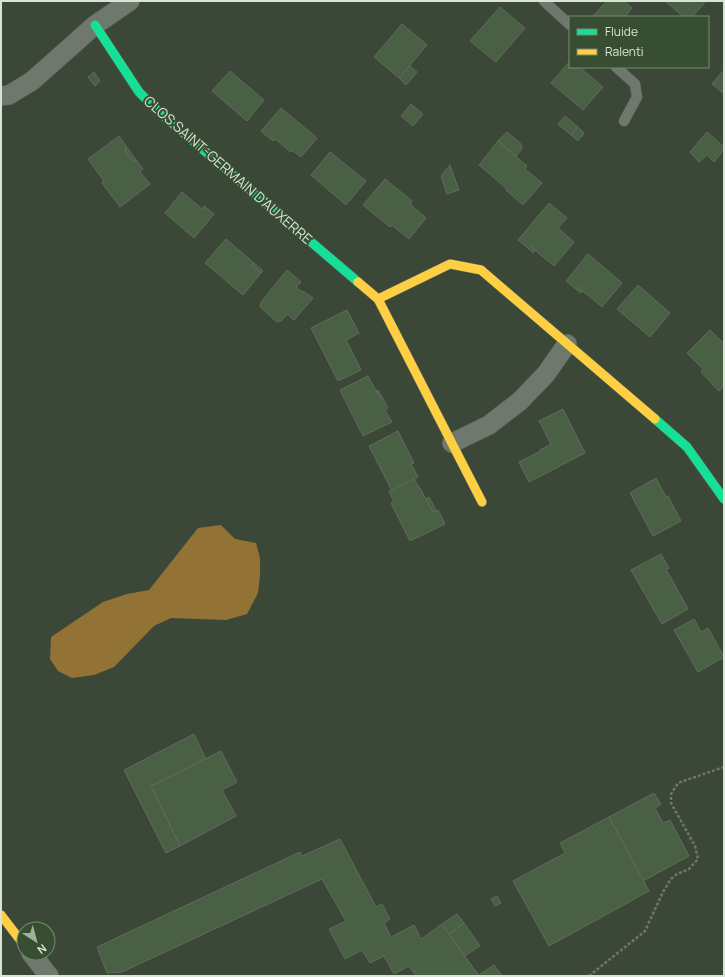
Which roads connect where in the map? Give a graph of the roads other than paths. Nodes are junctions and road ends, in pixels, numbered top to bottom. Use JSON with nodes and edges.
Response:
{"nodes":[{"id":1,"x":130,"y":1,"type":"edge"},
{"id":2,"x":544,"y":1,"type":"edge"},
{"id":3,"x":569,"y":24,"type":"edge"},
{"id":4,"x":95,"y":25,"type":"junction"},
{"id":5,"x":617,"y":68,"type":"edge"},
{"id":6,"x":1,"y":96,"type":"edge"},
{"id":7,"x":624,"y":121,"type":"dead end"},
{"id":8,"x":378,"y":299,"type":"junction"},
{"id":9,"x":567,"y":344,"type":"junction"},
{"id":10,"x":452,"y":443,"type":"junction"},
{"id":11,"x":724,"y":499,"type":"edge"},
{"id":12,"x":482,"y":502,"type":"dead end"},
{"id":13,"x":1,"y":916,"type":"edge"},
{"id":14,"x":16,"y":935,"type":"edge"},
{"id":15,"x":37,"y":961,"type":"edge"},
{"id":16,"x":49,"y":976,"type":"edge"}],
"edges":[{"from":1,"to":4,"type":"street"},
{"from":2,"to":3,"type":"lane"},
{"from":4,"to":6,"type":"street"},
{"from":4,"to":8,"type":"street","name":"CLOS SAINT-GERMAIN D'AUXERRE"},
{"from":5,"to":7,"type":"lane"},
{"from":8,"to":9,"type":"street"},
{"from":8,"to":10,"type":"street","name":"CLOS SAINT-GERMAIN D'AUXERRE"},
{"from":9,"to":10,"type":"street"},
{"from":9,"to":11,"type":"street"},
{"from":10,"to":12,"type":"street","name":"CLOS SAINT-GERMAIN D'AUXERRE"},
{"from":13,"to":14,"type":"street"},
{"from":15,"to":16,"type":"street"}]}
